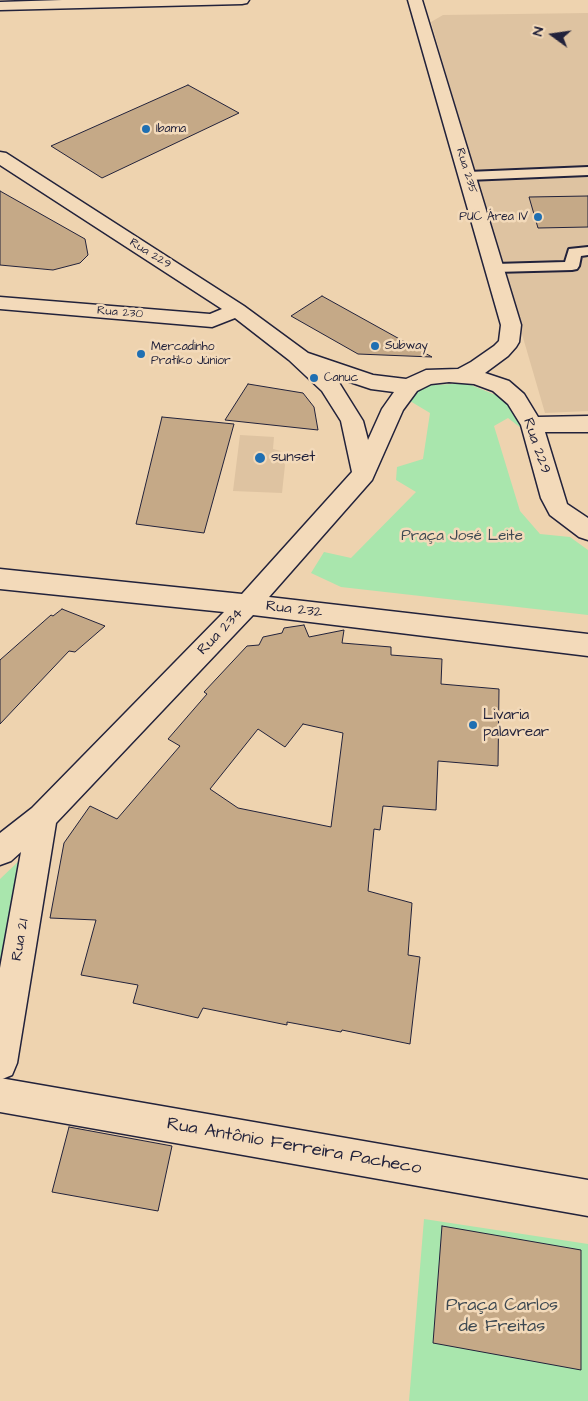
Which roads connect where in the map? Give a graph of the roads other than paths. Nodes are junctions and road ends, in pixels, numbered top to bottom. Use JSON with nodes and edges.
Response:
{"nodes":[{"id":1,"x":242,"y":0,"type":"edge"},
{"id":2,"x":415,"y":0,"type":"edge"},
{"id":3,"x":0,"y":6,"type":"edge"},
{"id":4,"x":0,"y":157,"type":"edge"},
{"id":5,"x":588,"y":171,"type":"edge"},
{"id":6,"x":468,"y":176,"type":"junction"},
{"id":7,"x":588,"y":251,"type":"edge"},
{"id":8,"x":495,"y":268,"type":"junction"},
{"id":9,"x":0,"y":303,"type":"edge"},
{"id":10,"x":237,"y":310,"type":"junction"},
{"id":11,"x":297,"y":355,"type":"junction"},
{"id":12,"x":461,"y":376,"type":"junction"},
{"id":13,"x":409,"y":386,"type":"junction"},
{"id":14,"x":588,"y":424,"type":"edge"},
{"id":15,"x":532,"y":425,"type":"junction"},
{"id":16,"x":364,"y":474,"type":"junction"},
{"id":17,"x":588,"y":531,"type":"edge"},
{"id":18,"x":0,"y":579,"type":"edge"},
{"id":19,"x":248,"y":604,"type":"junction"},
{"id":20,"x":588,"y":645,"type":"edge"},
{"id":21,"x":42,"y":817,"type":"junction"},
{"id":22,"x":0,"y":851,"type":"edge"},
{"id":23,"x":0,"y":1063,"type":"edge"},
{"id":24,"x":0,"y":1095,"type":"edge"},
{"id":25,"x":588,"y":1198,"type":"edge"}],
"edges":[{"from":1,"to":3,"type":"street"},
{"from":2,"to":6,"type":"street","name":"Rua 235"},
{"from":4,"to":10,"type":"street","name":"Rua 229"},
{"from":5,"to":6,"type":"lane"},
{"from":6,"to":8,"type":"street","name":"Rua 235"},
{"from":7,"to":8,"type":"lane"},
{"from":8,"to":12,"type":"street","name":"Rua 235"},
{"from":9,"to":10,"type":"street","name":"Rua 230"},
{"from":10,"to":11,"type":"street","name":"Rua 229"},
{"from":11,"to":13,"type":"street","name":"Rua 229"},
{"from":11,"to":16,"type":"street","name":"Rua 229"},
{"from":12,"to":13,"type":"street","name":"Rua 229"},
{"from":12,"to":15,"type":"street","name":"Rua 229"},
{"from":13,"to":16,"type":"street","name":"Rua 234"},
{"from":14,"to":15,"type":"street"},
{"from":15,"to":17,"type":"street","name":"Rua 229"},
{"from":16,"to":19,"type":"street","name":"Rua 234"},
{"from":18,"to":19,"type":"street","name":"Rua 232"},
{"from":19,"to":20,"type":"street","name":"Rua 232"},
{"from":19,"to":21,"type":"street","name":"Rua 234"},
{"from":21,"to":22,"type":"street","name":"Rua 234"},
{"from":21,"to":23,"type":"street","name":"Rua 21"},
{"from":24,"to":25,"type":"street","name":"Rua Antônio Ferreira Pacheco"}]}
